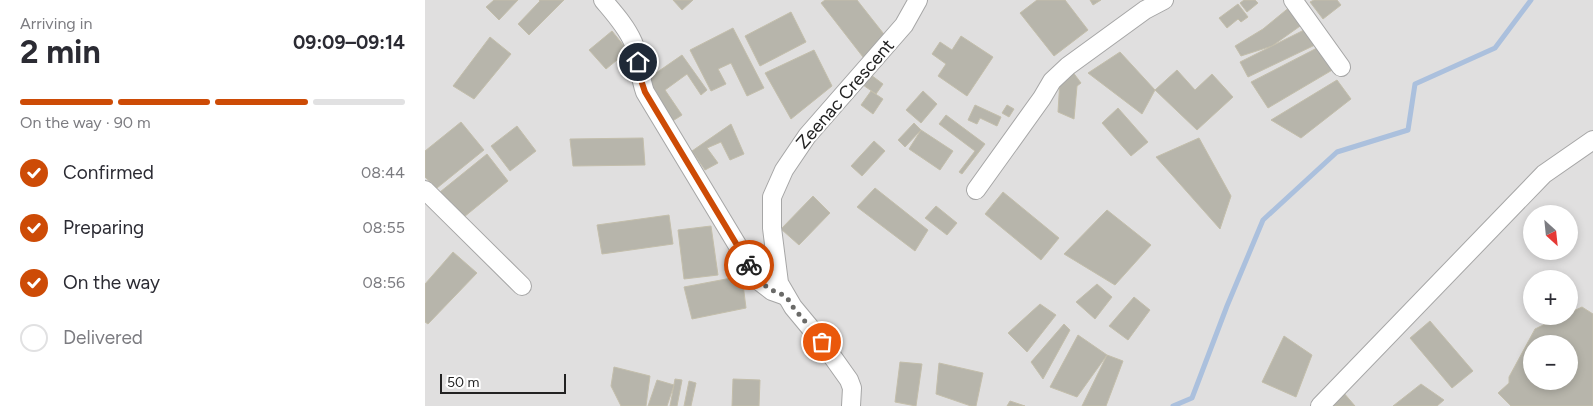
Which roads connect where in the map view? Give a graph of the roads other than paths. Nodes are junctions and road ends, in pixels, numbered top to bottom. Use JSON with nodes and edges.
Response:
{"nodes":[{"id":1,"x":603,"y":0,"type":"edge"},
{"id":2,"x":918,"y":0,"type":"edge"},
{"id":3,"x":1163,"y":0,"type":"edge"},
{"id":4,"x":1293,"y":0,"type":"edge"},
{"id":5,"x":1341,"y":67,"type":"dead end"},
{"id":6,"x":1593,"y":140,"type":"edge"},
{"id":7,"x":425,"y":190,"type":"edge"},
{"id":8,"x":976,"y":190,"type":"dead end"},
{"id":9,"x":522,"y":286,"type":"dead end"},
{"id":10,"x":786,"y":296,"type":"junction"},
{"id":11,"x":851,"y":406,"type":"edge"},
{"id":12,"x":1320,"y":406,"type":"edge"}],
"edges":[{"from":1,"to":10,"type":"street"},
{"from":2,"to":10,"type":"street","name":"Zeenac Crescent"},
{"from":3,"to":8,"type":"street"},
{"from":4,"to":5,"type":"street"},
{"from":6,"to":12,"type":"street"},
{"from":7,"to":9,"type":"street"},
{"from":10,"to":11,"type":"street","name":"Zeenac Crescent"}]}
